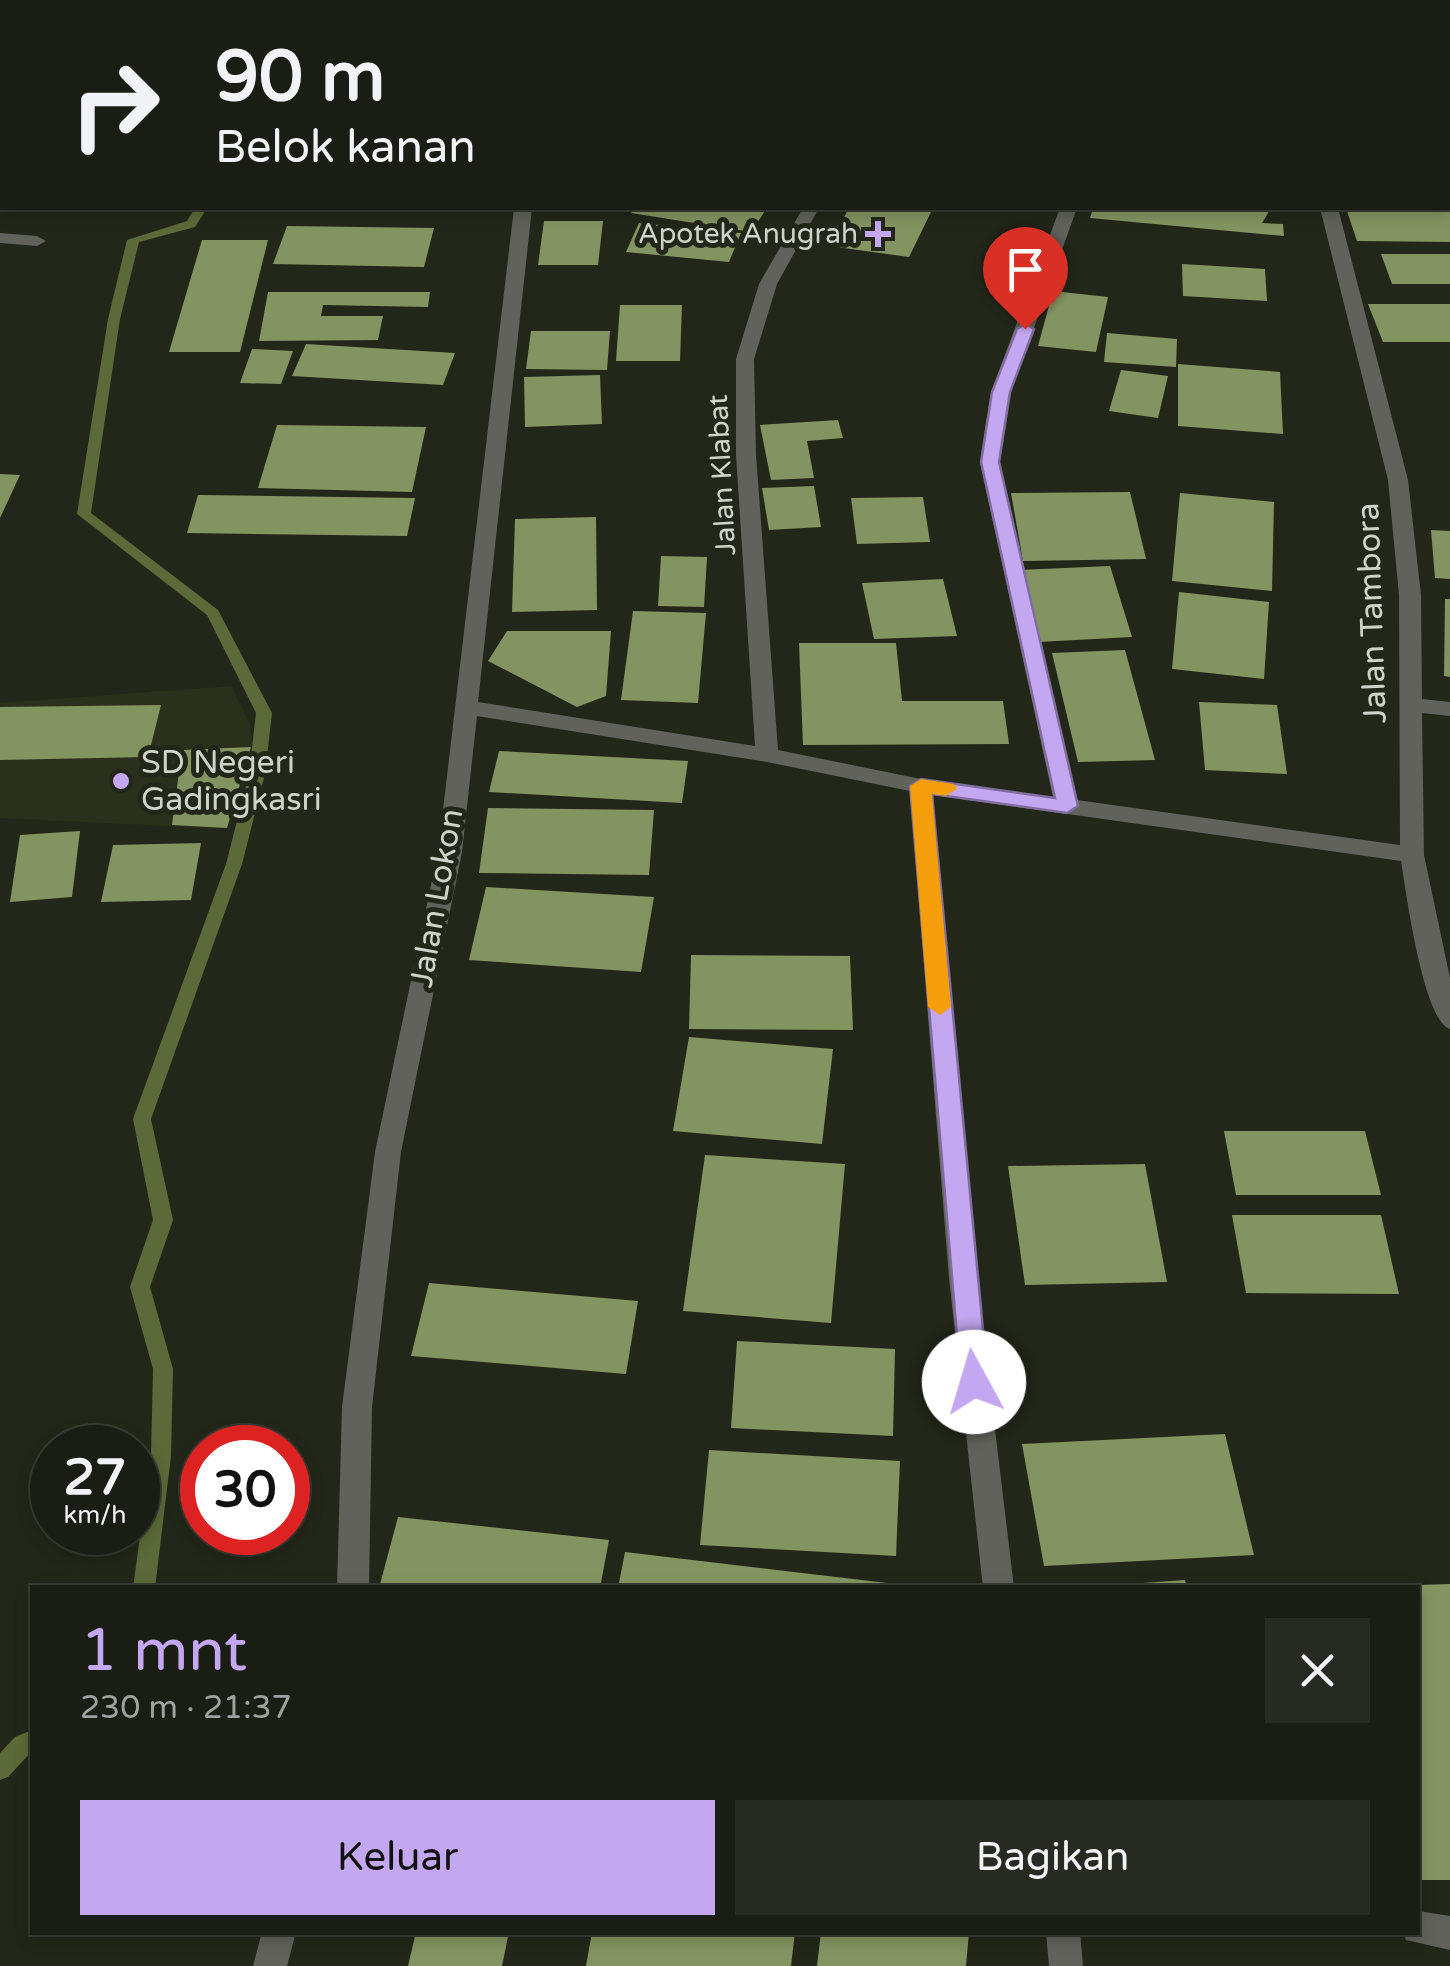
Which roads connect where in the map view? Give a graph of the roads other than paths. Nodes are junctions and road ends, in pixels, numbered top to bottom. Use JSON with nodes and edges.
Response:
{"nodes":[{"id":1,"x":523,"y":210,"type":"edge"},
{"id":2,"x":810,"y":210,"type":"edge"},
{"id":3,"x":1068,"y":210,"type":"edge"},
{"id":4,"x":1329,"y":210,"type":"edge"},
{"id":5,"x":0,"y":238,"type":"edge"},
{"id":6,"x":36,"y":241,"type":"dead end"},
{"id":7,"x":1409,"y":704,"type":"junction"},
{"id":8,"x":465,"y":707,"type":"junction"},
{"id":9,"x":1450,"y":709,"type":"edge"},
{"id":10,"x":766,"y":755,"type":"junction"},
{"id":11,"x":921,"y":786,"type":"junction"},
{"id":12,"x":1067,"y":806,"type":"junction"},
{"id":13,"x":1412,"y":855,"type":"junction"},
{"id":14,"x":1450,"y":1020,"type":"edge"},
{"id":15,"x":352,"y":1585,"type":"edge"},
{"id":16,"x":999,"y":1585,"type":"edge"},
{"id":17,"x":1420,"y":1928,"type":"edge"},
{"id":18,"x":1450,"y":1932,"type":"edge"},
{"id":19,"x":277,"y":1935,"type":"edge"},
{"id":20,"x":1063,"y":1935,"type":"edge"},
{"id":21,"x":270,"y":1966,"type":"edge"},
{"id":22,"x":1066,"y":1966,"type":"edge"}],
"edges":[{"from":1,"to":8,"type":"street","name":"Jalan Lokon"},
{"from":2,"to":10,"type":"street","name":"Jalan Klabat"},
{"from":3,"to":12,"type":"street"},
{"from":4,"to":7,"type":"street","name":"Jalan Tambora"},
{"from":5,"to":6,"type":"street"},
{"from":7,"to":9,"type":"street"},
{"from":7,"to":13,"type":"street","name":"Jalan Tambora"},
{"from":8,"to":10,"type":"street"},
{"from":8,"to":15,"type":"street","name":"Jalan Lokon"},
{"from":10,"to":11,"type":"street"},
{"from":11,"to":12,"type":"street"},
{"from":11,"to":16,"type":"street"},
{"from":12,"to":13,"type":"street"},
{"from":13,"to":14,"type":"street","name":"Jalan Tambora"},
{"from":17,"to":18,"type":"street"},
{"from":19,"to":21,"type":"street"},
{"from":20,"to":22,"type":"street"}]}
